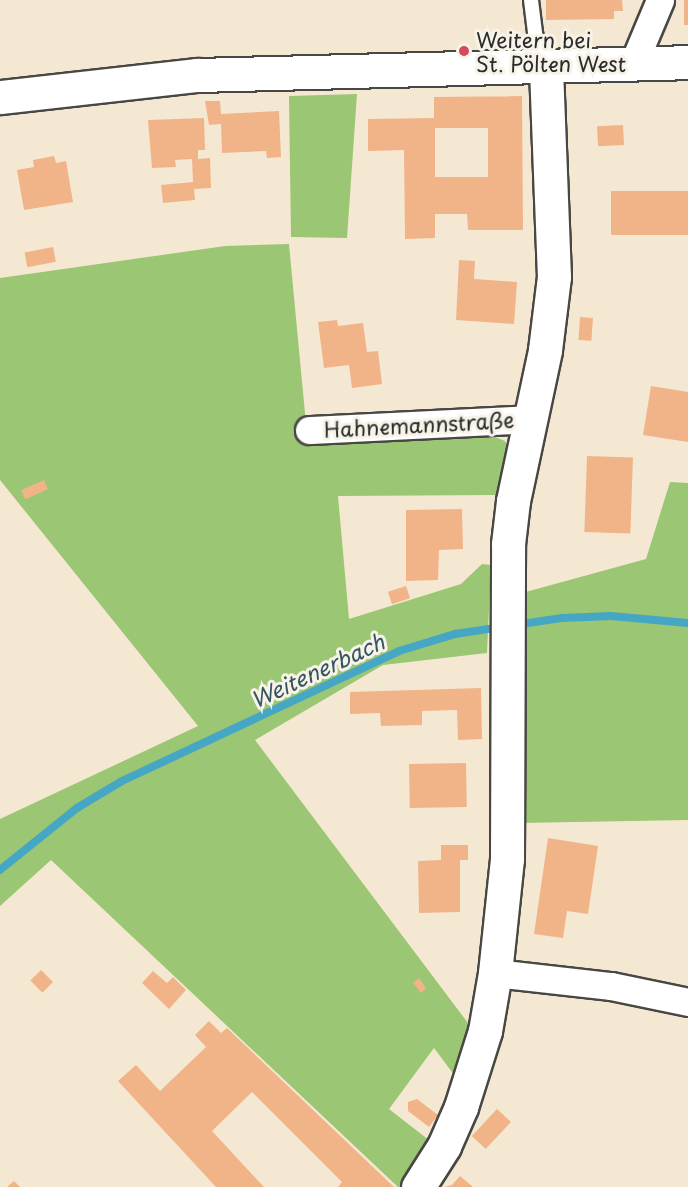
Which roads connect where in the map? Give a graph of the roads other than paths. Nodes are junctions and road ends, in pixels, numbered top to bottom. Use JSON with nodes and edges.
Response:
{"nodes":[{"id":1,"x":531,"y":0,"type":"edge"},
{"id":2,"x":660,"y":0,"type":"edge"},
{"id":3,"x":634,"y":62,"type":"junction"},
{"id":4,"x":688,"y":62,"type":"edge"},
{"id":5,"x":546,"y":68,"type":"junction"},
{"id":6,"x":0,"y":97,"type":"edge"},
{"id":7,"x":530,"y":420,"type":"junction"},
{"id":8,"x":309,"y":430,"type":"dead end"},
{"id":9,"x":495,"y":973,"type":"junction"},
{"id":10,"x":688,"y":1002,"type":"edge"},
{"id":11,"x":418,"y":1187,"type":"edge"}],
"edges":[{"from":1,"to":5,"type":"lane"},
{"from":2,"to":3,"type":"street"},
{"from":3,"to":4,"type":"street"},
{"from":3,"to":5,"type":"street"},
{"from":5,"to":6,"type":"street"},
{"from":5,"to":7,"type":"street"},
{"from":7,"to":8,"type":"street","name":"Hahnemannstraße"},
{"from":7,"to":9,"type":"street"},
{"from":9,"to":10,"type":"street"},
{"from":9,"to":11,"type":"street"}]}
